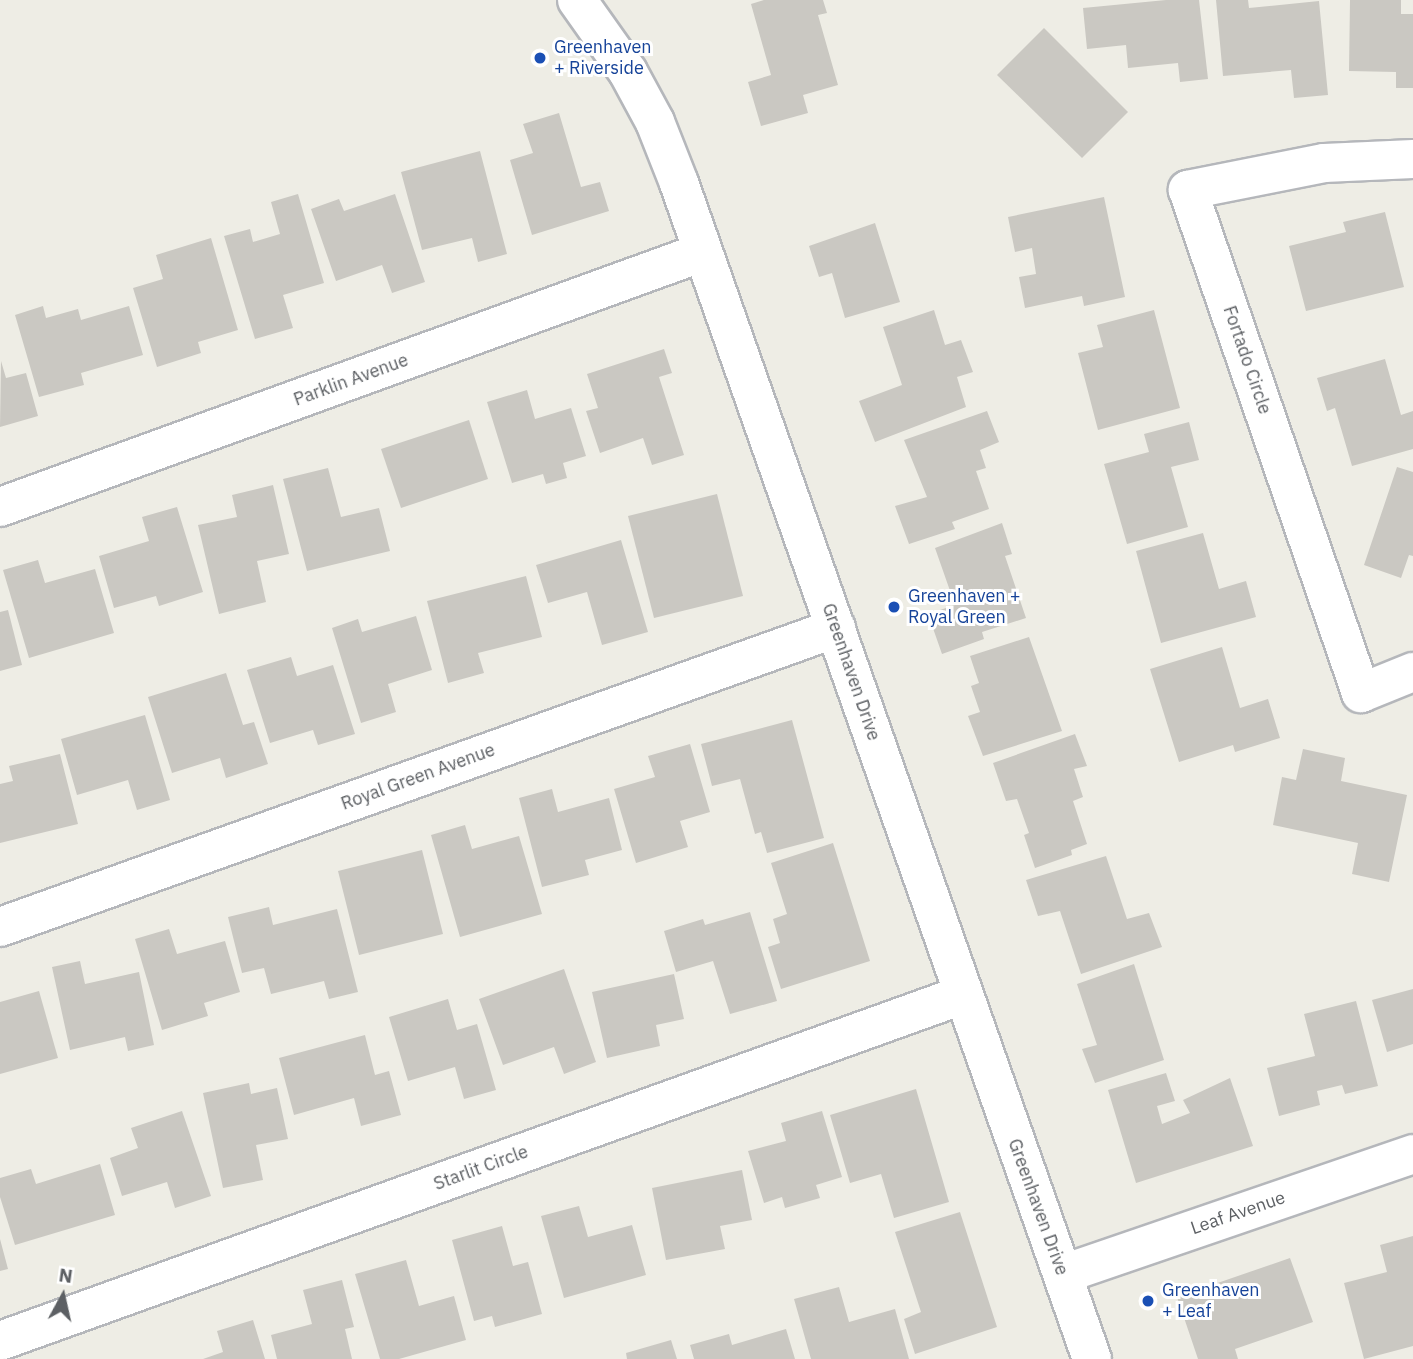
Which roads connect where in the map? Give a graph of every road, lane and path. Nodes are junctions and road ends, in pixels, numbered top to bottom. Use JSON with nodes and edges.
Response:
{"nodes":[{"id":1,"x":578,"y":0,"type":"edge"},
{"id":2,"x":1413,"y":159,"type":"edge"},
{"id":3,"x":703,"y":252,"type":"junction"},
{"id":4,"x":0,"y":507,"type":"edge"},
{"id":5,"x":836,"y":628,"type":"junction"},
{"id":6,"x":1413,"y":672,"type":"edge"},
{"id":7,"x":0,"y":927,"type":"edge"},
{"id":8,"x":962,"y":995,"type":"junction"},
{"id":9,"x":1413,"y":1154,"type":"edge"},
{"id":10,"x":1063,"y":1274,"type":"junction"},
{"id":11,"x":0,"y":1341,"type":"edge"},
{"id":12,"x":1092,"y":1359,"type":"edge"}],
"edges":[{"from":1,"to":3,"type":"street","name":"Greenhaven Drive"},
{"from":2,"to":6,"type":"street","name":"Fortado Circle"},
{"from":3,"to":4,"type":"street","name":"Parklin Avenue"},
{"from":3,"to":5,"type":"street","name":"Greenhaven Drive"},
{"from":5,"to":7,"type":"street","name":"Royal Green Avenue"},
{"from":5,"to":8,"type":"street","name":"Greenhaven Drive"},
{"from":8,"to":10,"type":"street","name":"Greenhaven Drive"},
{"from":8,"to":11,"type":"street","name":"Starlit Circle"},
{"from":9,"to":10,"type":"street","name":"Leaf Avenue"},
{"from":10,"to":12,"type":"street","name":"Greenhaven Drive"}]}
